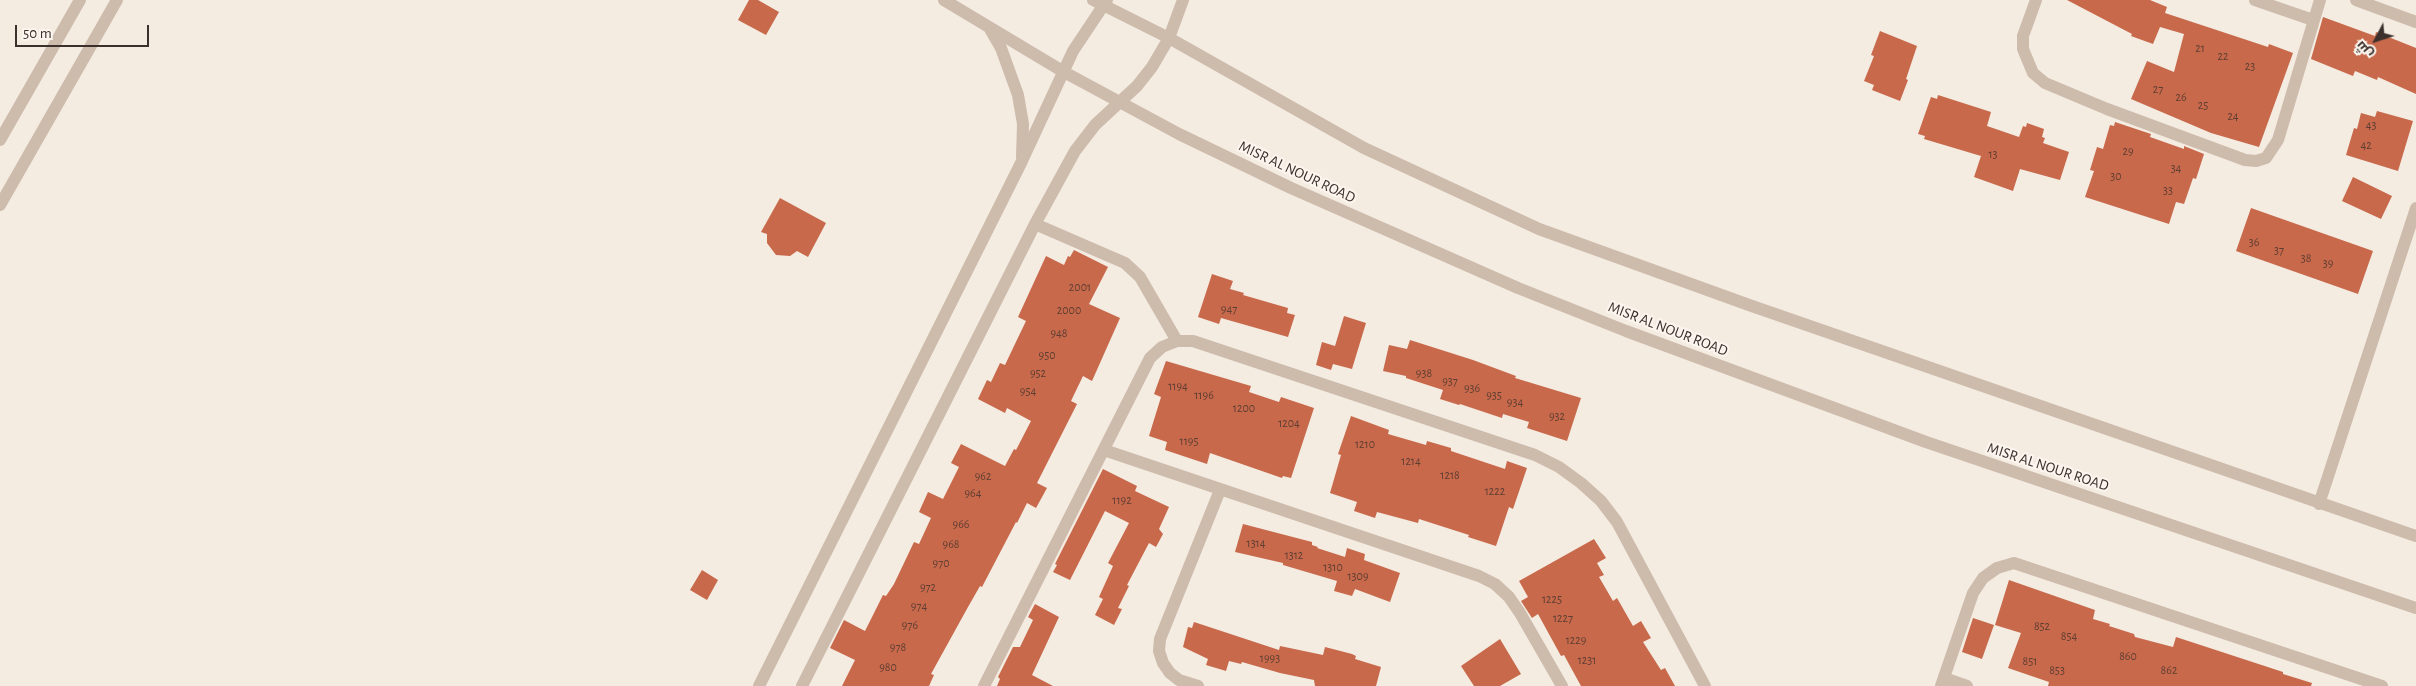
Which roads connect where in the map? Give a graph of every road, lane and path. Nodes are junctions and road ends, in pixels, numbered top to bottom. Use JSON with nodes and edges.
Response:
{"nodes":[{"id":1,"x":80,"y":0,"type":"edge"},
{"id":2,"x":117,"y":0,"type":"edge"},
{"id":3,"x":944,"y":0,"type":"edge"},
{"id":4,"x":1183,"y":0,"type":"edge"},
{"id":5,"x":2036,"y":0,"type":"edge"},
{"id":6,"x":2255,"y":0,"type":"edge"},
{"id":7,"x":2320,"y":0,"type":"edge"},
{"id":8,"x":2356,"y":0,"type":"edge"},
{"id":9,"x":1101,"y":2,"type":"edge"},
{"id":10,"x":2313,"y":20,"type":"junction"},
{"id":11,"x":2416,"y":22,"type":"edge"},
{"id":12,"x":989,"y":27,"type":"junction"},
{"id":13,"x":1168,"y":38,"type":"junction"},
{"id":14,"x":1064,"y":72,"type":"junction"},
{"id":15,"x":1118,"y":102,"type":"junction"},
{"id":16,"x":0,"y":140,"type":"edge"},
{"id":17,"x":1021,"y":163,"type":"junction"},
{"id":18,"x":0,"y":206,"type":"edge"},
{"id":19,"x":2416,"y":208,"type":"edge"},
{"id":20,"x":1035,"y":224,"type":"junction"},
{"id":21,"x":1176,"y":341,"type":"junction"},
{"id":22,"x":1104,"y":450,"type":"junction"},
{"id":23,"x":1220,"y":490,"type":"junction"},
{"id":24,"x":2319,"y":504,"type":"junction"},
{"id":25,"x":2416,"y":536,"type":"edge"},
{"id":26,"x":2416,"y":608,"type":"edge"},
{"id":27,"x":1942,"y":682,"type":"edge"},
{"id":28,"x":759,"y":686,"type":"edge"},
{"id":29,"x":802,"y":686,"type":"edge"},
{"id":30,"x":984,"y":686,"type":"edge"},
{"id":31,"x":1198,"y":686,"type":"edge"},
{"id":32,"x":1562,"y":686,"type":"edge"},
{"id":33,"x":1706,"y":686,"type":"edge"},
{"id":34,"x":1967,"y":686,"type":"edge"},
{"id":35,"x":2382,"y":686,"type":"edge"}],
"edges":[{"from":1,"to":16,"type":"street"},
{"from":2,"to":18,"type":"street"},
{"from":3,"to":12,"type":"street","name":"MISR AL NOUR ROAD"},
{"from":4,"to":13,"type":"street"},
{"from":5,"to":10,"type":"street"},
{"from":6,"to":10,"type":"street"},
{"from":7,"to":10,"type":"street"},
{"from":8,"to":11,"type":"street"},
{"from":9,"to":13,"type":"street"},
{"from":9,"to":14,"type":"street"},
{"from":12,"to":14,"type":"street","name":"MISR AL NOUR ROAD"},
{"from":12,"to":17,"type":"street"},
{"from":13,"to":15,"type":"street"},
{"from":13,"to":24,"type":"street"},
{"from":14,"to":15,"type":"street","name":"MISR AL NOUR ROAD"},
{"from":14,"to":17,"type":"street"},
{"from":15,"to":20,"type":"street"},
{"from":15,"to":26,"type":"street","name":"MISR AL NOUR ROAD"},
{"from":17,"to":28,"type":"street"},
{"from":19,"to":24,"type":"street"},
{"from":20,"to":21,"type":"street"},
{"from":20,"to":29,"type":"street"},
{"from":21,"to":22,"type":"street"},
{"from":21,"to":33,"type":"street"},
{"from":22,"to":23,"type":"street"},
{"from":22,"to":30,"type":"street"},
{"from":23,"to":31,"type":"street"},
{"from":23,"to":32,"type":"street"},
{"from":24,"to":25,"type":"street"},
{"from":27,"to":34,"type":"street"},
{"from":27,"to":35,"type":"street"}]}
